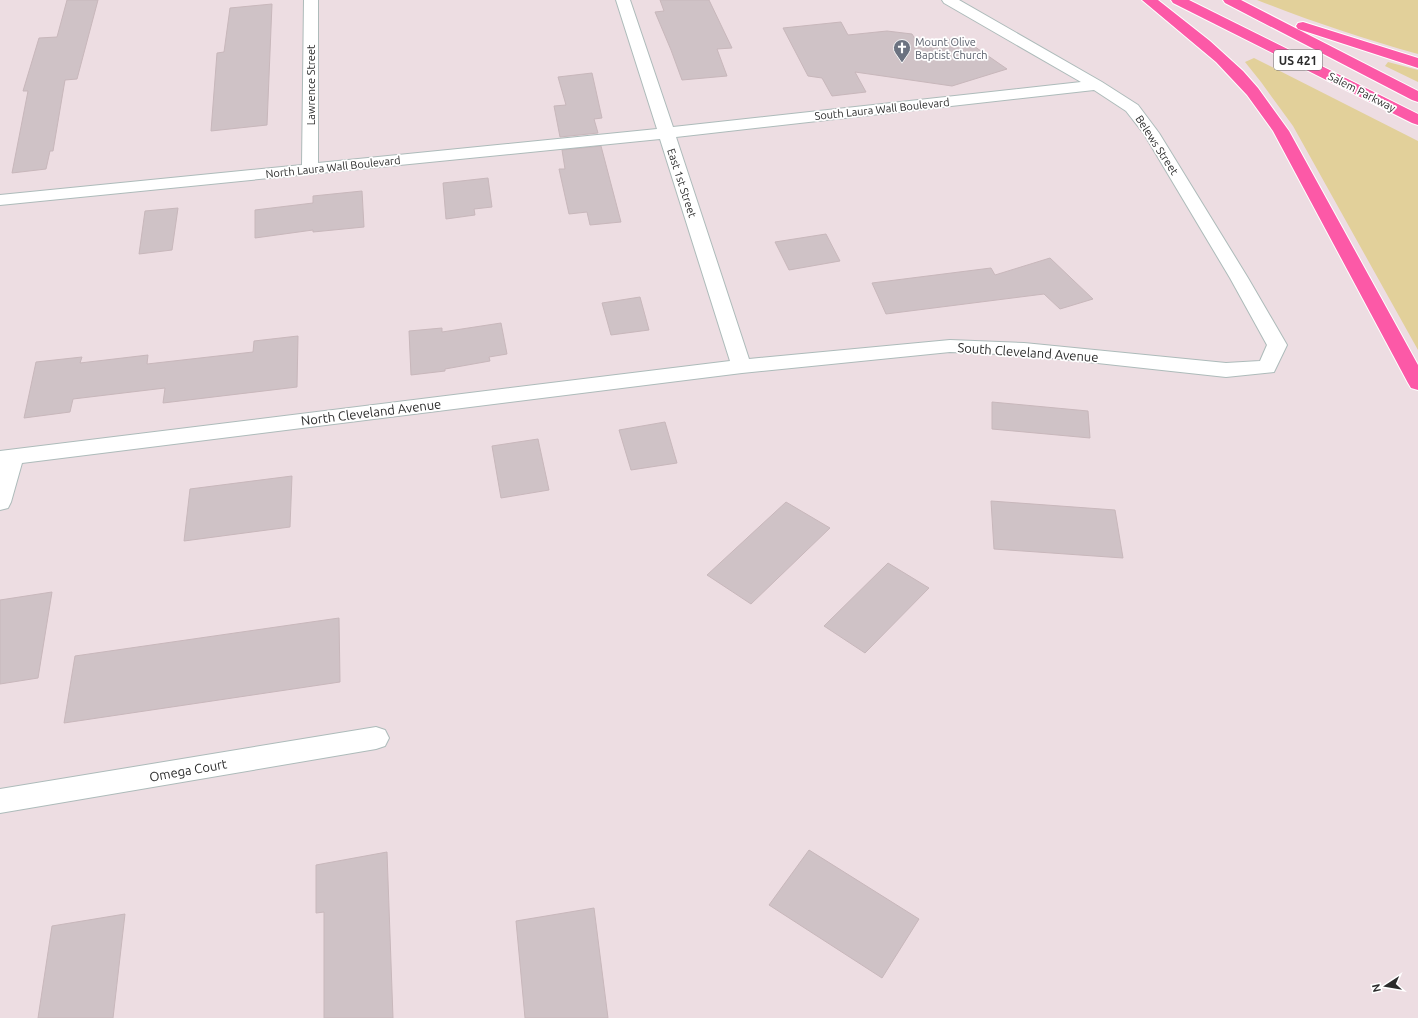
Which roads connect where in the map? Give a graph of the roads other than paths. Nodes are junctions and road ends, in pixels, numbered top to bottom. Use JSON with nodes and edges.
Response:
{"nodes":[{"id":1,"x":311,"y":0,"type":"edge"},
{"id":2,"x":623,"y":0,"type":"edge"},
{"id":3,"x":949,"y":0,"type":"edge"},
{"id":4,"x":1149,"y":0,"type":"edge"},
{"id":5,"x":1178,"y":0,"type":"edge"},
{"id":6,"x":1230,"y":0,"type":"edge"},
{"id":7,"x":1418,"y":63,"type":"edge"},
{"id":8,"x":1097,"y":85,"type":"junction"},
{"id":9,"x":1418,"y":97,"type":"edge"},
{"id":10,"x":1418,"y":120,"type":"edge"},
{"id":11,"x":666,"y":133,"type":"junction"},
{"id":12,"x":310,"y":169,"type":"junction"},
{"id":13,"x":0,"y":200,"type":"edge"},
{"id":14,"x":742,"y":366,"type":"junction"},
{"id":15,"x":1267,"y":367,"type":"joint"},
{"id":16,"x":1418,"y":383,"type":"edge"},
{"id":17,"x":6,"y":457,"type":"edge"},
{"id":18,"x":0,"y":502,"type":"edge"},
{"id":19,"x":376,"y":738,"type":"dead end"},
{"id":20,"x":0,"y":801,"type":"edge"}],
"edges":[{"from":1,"to":12,"type":"street","name":"Lawrence Street"},
{"from":2,"to":11,"type":"street","name":"East 1st Street"},
{"from":3,"to":8,"type":"street","name":"Belews Street"},
{"from":4,"to":16,"type":"highway"},
{"from":5,"to":10,"type":"highway","name":"Salem Parkway","number":"US 421"},
{"from":6,"to":7,"type":"highway"},
{"from":6,"to":9,"type":"highway","name":"Salem Parkway","number":"US 421"},
{"from":8,"to":11,"type":"street","name":"South Laura Wall Boulevard"},
{"from":8,"to":15,"type":"street","name":"Belews Street"},
{"from":11,"to":12,"type":"street","name":"North Laura Wall Boulevard"},
{"from":11,"to":14,"type":"street","name":"East 1st Street"},
{"from":12,"to":13,"type":"street","name":"North Laura Wall Boulevard"},
{"from":14,"to":15,"type":"street","name":"South Cleveland Avenue"},
{"from":14,"to":17,"type":"street","name":"North Cleveland Avenue"},
{"from":17,"to":18,"type":"street"},
{"from":19,"to":20,"type":"street","name":"Omega Court"}]}
